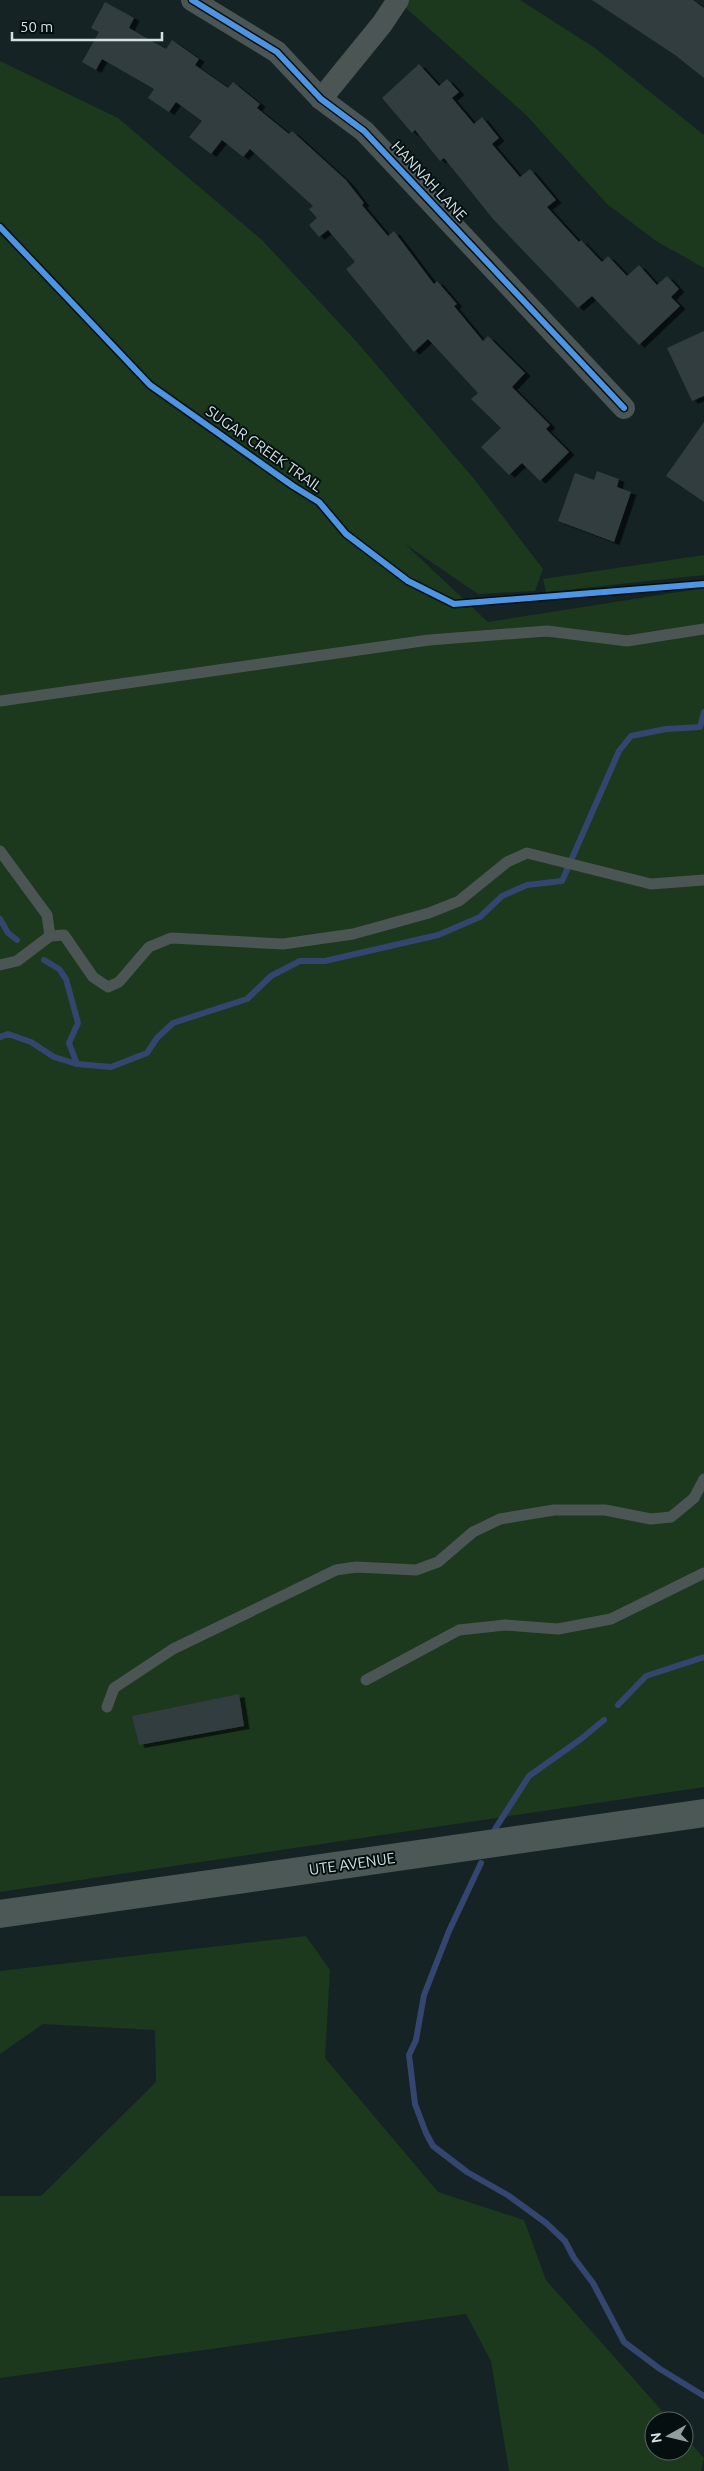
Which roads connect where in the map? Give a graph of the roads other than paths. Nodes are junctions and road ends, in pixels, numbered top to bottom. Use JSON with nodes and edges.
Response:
{"nodes":[{"id":1,"x":192,"y":0,"type":"edge"},
{"id":2,"x":398,"y":0,"type":"edge"},
{"id":3,"x":322,"y":99,"type":"junction"},
{"id":4,"x":624,"y":408,"type":"dead end"},
{"id":5,"x":704,"y":629,"type":"edge"},
{"id":6,"x":0,"y":701,"type":"edge"},
{"id":7,"x":0,"y":851,"type":"edge"},
{"id":8,"x":704,"y":880,"type":"edge"},
{"id":9,"x":50,"y":936,"type":"junction"},
{"id":10,"x":0,"y":965,"type":"edge"},
{"id":11,"x":704,"y":1479,"type":"edge"},
{"id":12,"x":704,"y":1573,"type":"edge"},
{"id":13,"x":366,"y":1680,"type":"dead end"},
{"id":14,"x":107,"y":1707,"type":"dead end"},
{"id":15,"x":704,"y":1814,"type":"edge"},
{"id":16,"x":0,"y":1914,"type":"edge"}],
"edges":[{"from":1,"to":3,"type":"street","name":"HANNAH LANE"},
{"from":2,"to":3,"type":"street"},
{"from":3,"to":4,"type":"street","name":"HANNAH LANE"},
{"from":5,"to":6,"type":"lane"},
{"from":7,"to":9,"type":"lane"},
{"from":8,"to":9,"type":"lane"},
{"from":9,"to":10,"type":"lane"},
{"from":11,"to":14,"type":"lane"},
{"from":12,"to":13,"type":"lane"},
{"from":15,"to":16,"type":"main road","name":"UTE AVENUE"}]}
